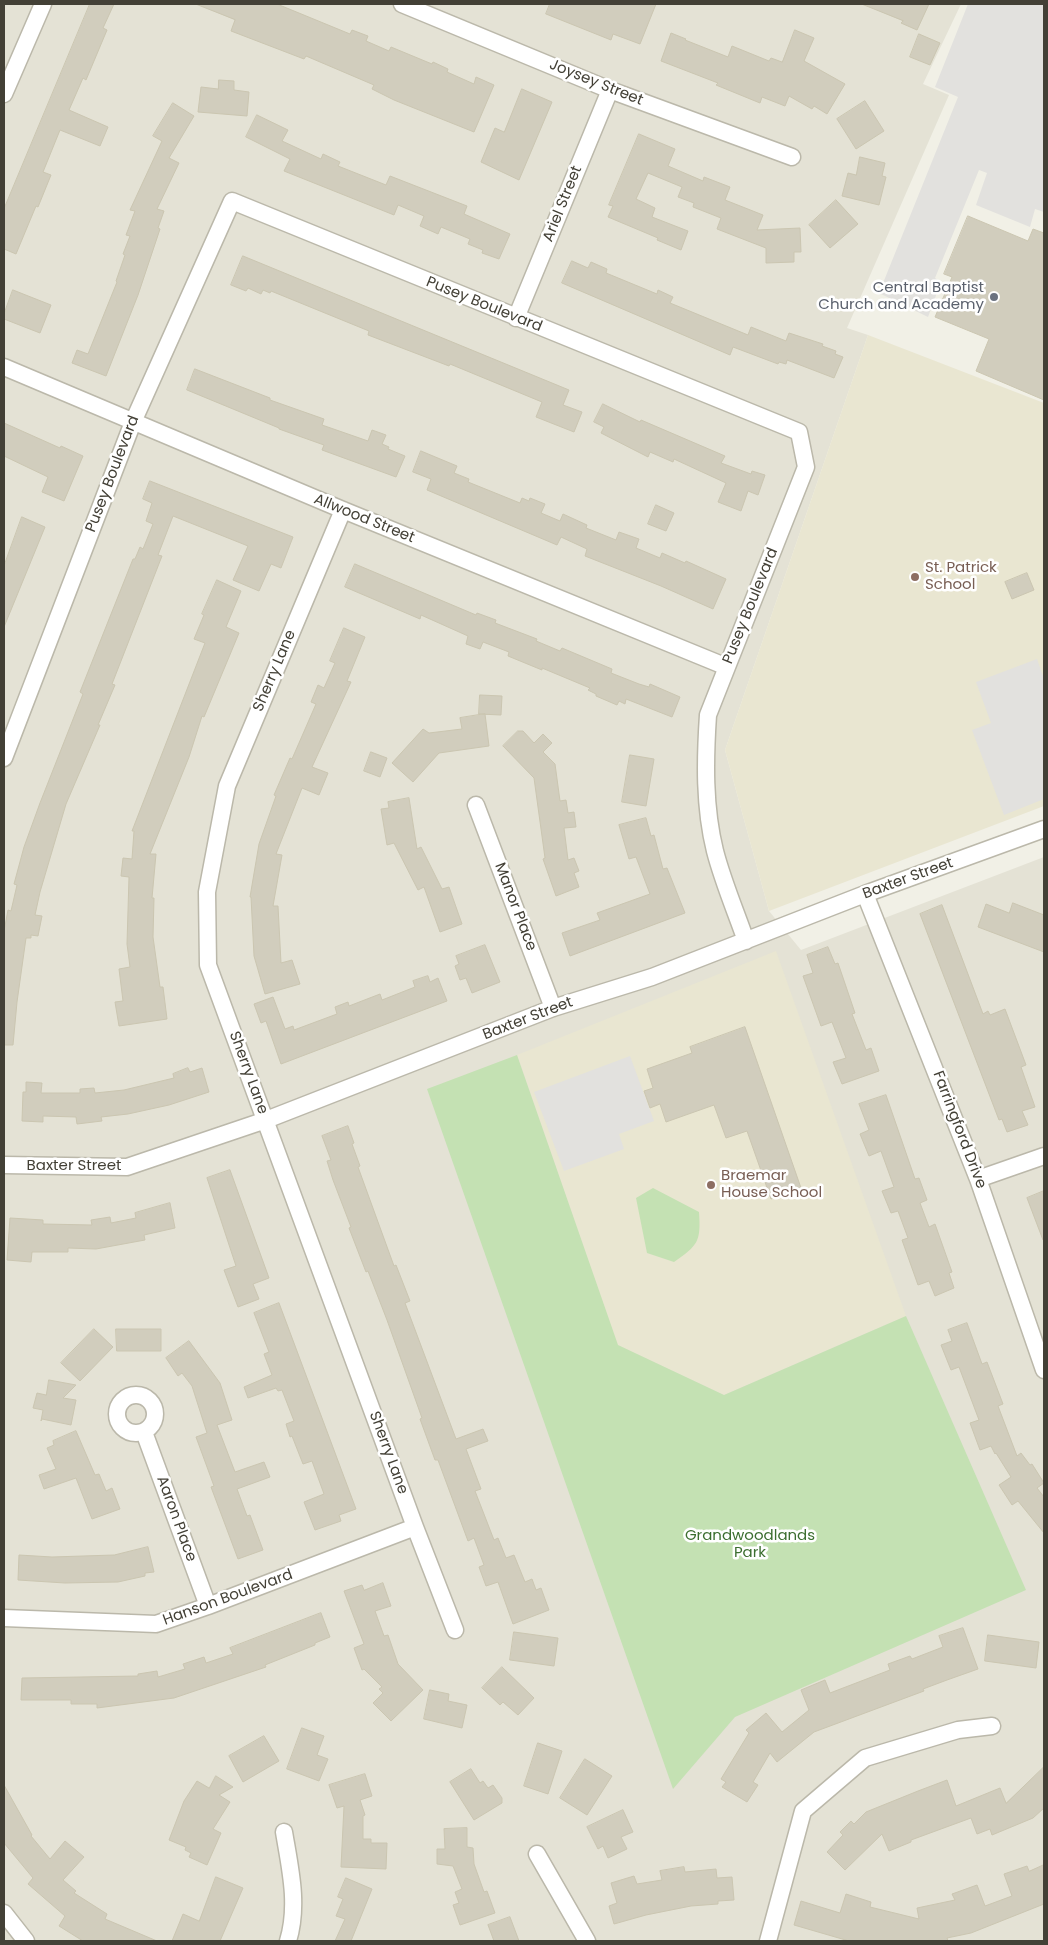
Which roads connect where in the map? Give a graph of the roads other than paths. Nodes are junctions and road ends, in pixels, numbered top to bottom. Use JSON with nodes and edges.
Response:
{"nodes":[{"id":1,"x":43,"y":4,"type":"edge"},
{"id":2,"x":402,"y":4,"type":"edge"},
{"id":3,"x":610,"y":90,"type":"junction"},
{"id":4,"x":4,"y":94,"type":"edge"},
{"id":5,"x":792,"y":157,"type":"dead end"},
{"id":6,"x":516,"y":318,"type":"junction"},
{"id":7,"x":4,"y":367,"type":"edge"},
{"id":8,"x":133,"y":422,"type":"junction"},
{"id":9,"x":342,"y":510,"type":"junction"},
{"id":10,"x":727,"y":667,"type":"junction"},
{"id":11,"x":4,"y":758,"type":"edge"},
{"id":12,"x":476,"y":805,"type":"dead end"},
{"id":13,"x":1044,"y":829,"type":"edge"},
{"id":14,"x":865,"y":894,"type":"junction"},
{"id":15,"x":746,"y":941,"type":"junction"},
{"id":16,"x":553,"y":1008,"type":"junction"},
{"id":17,"x":266,"y":1120,"type":"junction"},
{"id":18,"x":1044,"y":1156,"type":"edge"},
{"id":19,"x":4,"y":1166,"type":"edge"},
{"id":20,"x":978,"y":1179,"type":"junction"},
{"id":21,"x":1044,"y":1370,"type":"edge"},
{"id":22,"x":144,"y":1432,"type":"dead end"},
{"id":23,"x":415,"y":1527,"type":"junction"},
{"id":24,"x":208,"y":1606,"type":"junction"},
{"id":25,"x":4,"y":1618,"type":"edge"},
{"id":26,"x":455,"y":1630,"type":"dead end"},
{"id":27,"x":992,"y":1726,"type":"dead end"},
{"id":28,"x":284,"y":1832,"type":"dead end"},
{"id":29,"x":537,"y":1854,"type":"dead end"},
{"id":30,"x":4,"y":1912,"type":"edge"},
{"id":31,"x":26,"y":1941,"type":"edge"},
{"id":32,"x":288,"y":1941,"type":"edge"},
{"id":33,"x":587,"y":1941,"type":"edge"},
{"id":34,"x":768,"y":1941,"type":"edge"}],
"edges":[{"from":1,"to":4,"type":"street"},
{"from":2,"to":3,"type":"street","name":"Joysey Street"},
{"from":3,"to":5,"type":"street","name":"Joysey Street"},
{"from":3,"to":6,"type":"street","name":"Ariel Street"},
{"from":6,"to":8,"type":"street","name":"Pusey Boulevard"},
{"from":6,"to":10,"type":"street","name":"Pusey Boulevard"},
{"from":7,"to":8,"type":"street","name":"Allwood Street"},
{"from":8,"to":9,"type":"street","name":"Allwood Street"},
{"from":8,"to":11,"type":"street","name":"Pusey Boulevard"},
{"from":9,"to":10,"type":"street","name":"Allwood Street"},
{"from":9,"to":17,"type":"street","name":"Sherry Lane"},
{"from":10,"to":15,"type":"street","name":"Pusey Boulevard"},
{"from":12,"to":16,"type":"street","name":"Manor Place"},
{"from":13,"to":14,"type":"street","name":"Baxter Street"},
{"from":14,"to":15,"type":"street","name":"Baxter Street"},
{"from":14,"to":20,"type":"street","name":"Farringford Drive"},
{"from":15,"to":16,"type":"street","name":"Baxter Street"},
{"from":16,"to":17,"type":"street","name":"Baxter Street"},
{"from":17,"to":19,"type":"street","name":"Baxter Street"},
{"from":17,"to":23,"type":"street","name":"Sherry Lane"},
{"from":18,"to":20,"type":"street"},
{"from":20,"to":21,"type":"street","name":"Farringford Drive"},
{"from":22,"to":24,"type":"street","name":"Aaron Place"},
{"from":23,"to":24,"type":"street","name":"Hanson Boulevard"},
{"from":23,"to":26,"type":"street","name":"Sherry Lane"},
{"from":24,"to":25,"type":"street","name":"Hanson Boulevard"},
{"from":27,"to":34,"type":"street"},
{"from":28,"to":32,"type":"street"},
{"from":29,"to":33,"type":"street"},
{"from":30,"to":31,"type":"street"}]}
